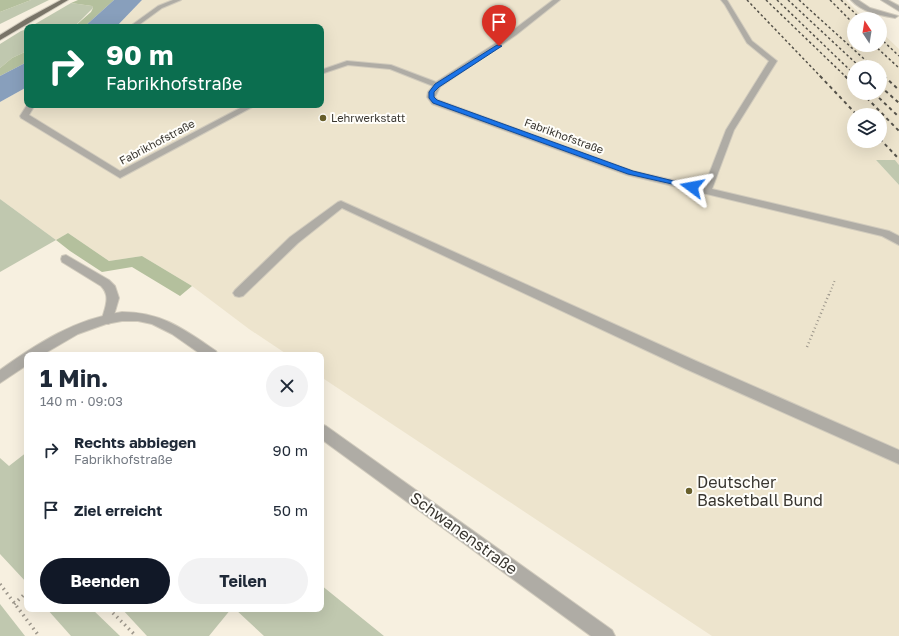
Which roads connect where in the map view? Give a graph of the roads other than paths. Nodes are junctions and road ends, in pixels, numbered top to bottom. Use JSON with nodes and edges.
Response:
{"nodes":[{"id":1,"x":65,"y":0,"type":"edge"},
{"id":2,"x":178,"y":0,"type":"edge"},
{"id":3,"x":557,"y":0,"type":"edge"},
{"id":4,"x":724,"y":0,"type":"edge"},
{"id":5,"x":854,"y":0,"type":"edge"},
{"id":6,"x":866,"y":0,"type":"edge"},
{"id":7,"x":884,"y":0,"type":"edge"},
{"id":8,"x":899,"y":1,"type":"edge"},
{"id":9,"x":892,"y":5,"type":"junction"},
{"id":10,"x":899,"y":9,"type":"edge"},
{"id":11,"x":897,"y":16,"type":"edge"},
{"id":12,"x":136,"y":24,"type":"edge"},
{"id":13,"x":0,"y":38,"type":"edge"},
{"id":14,"x":324,"y":71,"type":"edge"},
{"id":15,"x":437,"y":85,"type":"junction"},
{"id":16,"x":29,"y":108,"type":"edge"},
{"id":17,"x":246,"y":108,"type":"edge"},
{"id":18,"x":707,"y":191,"type":"junction"},
{"id":19,"x":899,"y":241,"type":"edge"},
{"id":20,"x":66,"y":259,"type":"dead end"},
{"id":21,"x":240,"y":293,"type":"dead end"},
{"id":22,"x":108,"y":319,"type":"junction"},
{"id":23,"x":37,"y":352,"type":"edge"},
{"id":24,"x":208,"y":352,"type":"edge"},
{"id":25,"x":24,"y":360,"type":"edge"},
{"id":26,"x":0,"y":377,"type":"edge"},
{"id":27,"x":324,"y":433,"type":"edge"},
{"id":28,"x":899,"y":457,"type":"edge"},
{"id":29,"x":606,"y":636,"type":"edge"}],
"edges":[{"from":1,"to":13,"type":"main road"},
{"from":2,"to":12,"type":"street"},
{"from":3,"to":15,"type":"street"},
{"from":4,"to":18,"type":"street"},
{"from":5,"to":11,"type":"street"},
{"from":6,"to":11,"type":"street"},
{"from":7,"to":9,"type":"street"},
{"from":8,"to":9,"type":"street"},
{"from":9,"to":10,"type":"street"},
{"from":14,"to":15,"type":"street"},
{"from":15,"to":18,"type":"street","name":"Fabrikhofstraße"},
{"from":16,"to":17,"type":"street","name":"Fabrikhofstraße"},
{"from":18,"to":19,"type":"street","name":"Fabrikhofstraße"},
{"from":20,"to":22,"type":"street"},
{"from":21,"to":28,"type":"street"},
{"from":22,"to":23,"type":"street"},
{"from":22,"to":24,"type":"street"},
{"from":25,"to":26,"type":"street"},
{"from":27,"to":29,"type":"street","name":"Schwanenstraße"}]}
